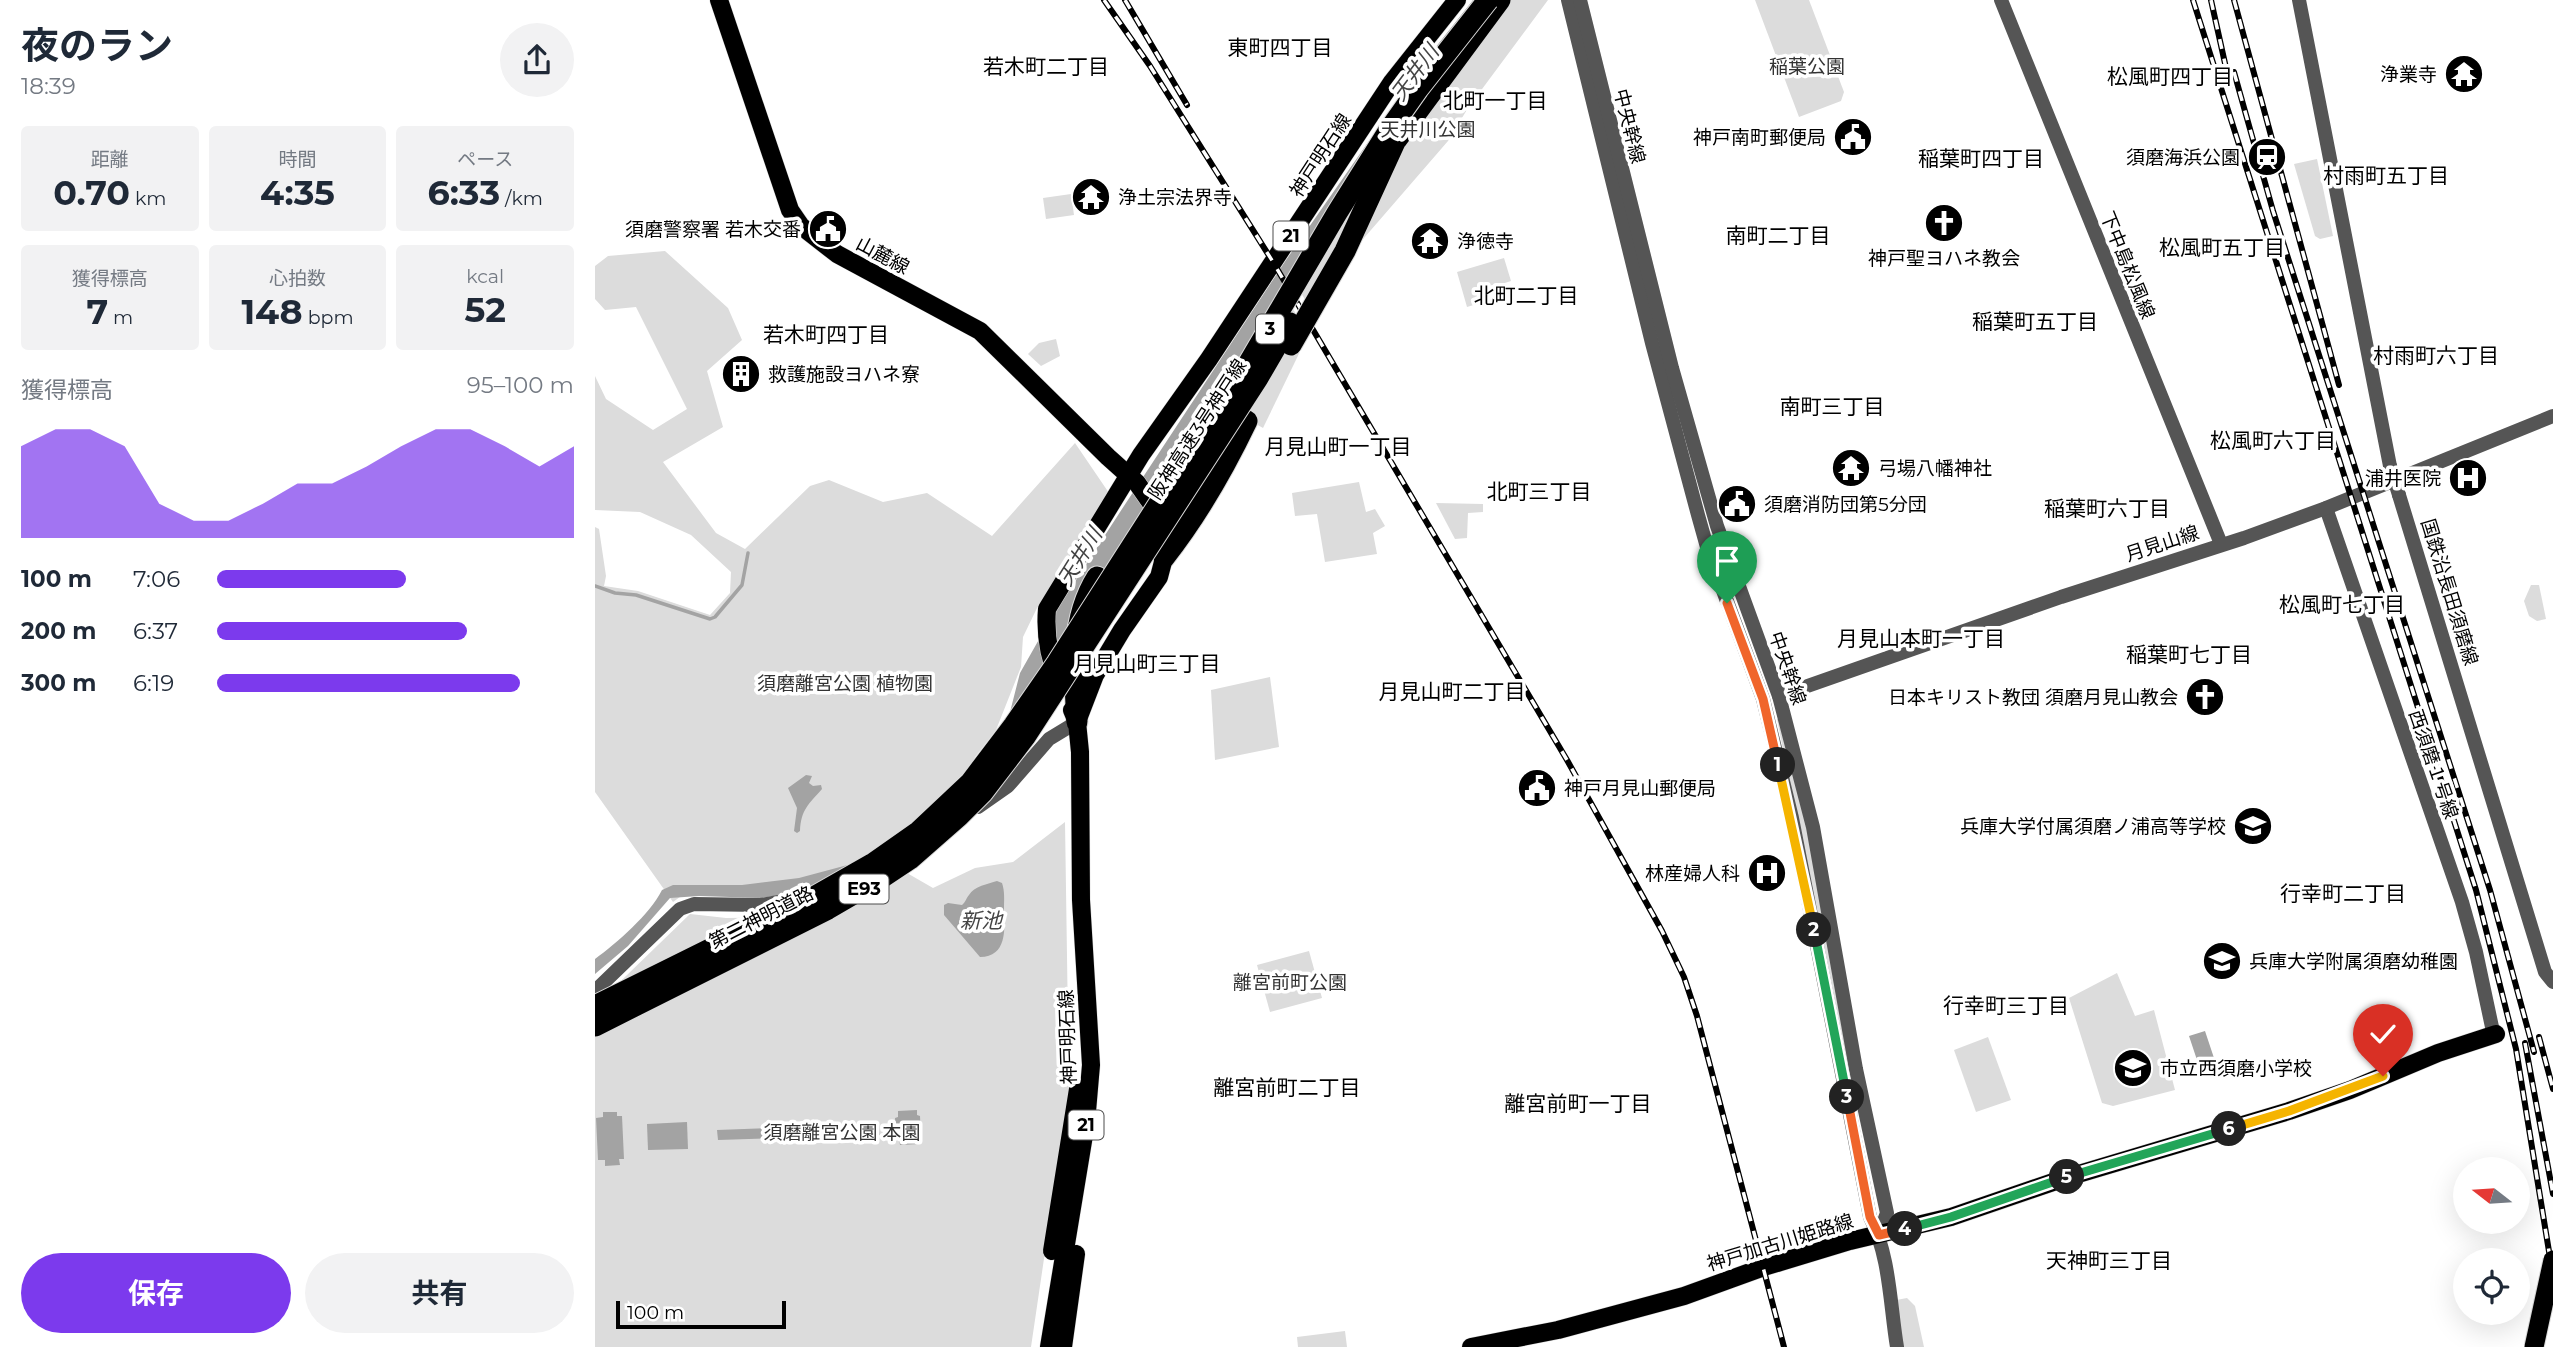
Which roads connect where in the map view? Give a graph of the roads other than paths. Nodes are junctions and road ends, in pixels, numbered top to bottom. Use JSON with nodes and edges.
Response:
{"nodes":[{"id":1,"x":719,"y":0,"type":"edge"},
{"id":2,"x":1457,"y":0,"type":"edge"},
{"id":3,"x":1488,"y":0,"type":"edge"},
{"id":4,"x":1500,"y":0,"type":"edge"},
{"id":5,"x":1568,"y":0,"type":"edge"},
{"id":6,"x":1580,"y":0,"type":"edge"},
{"id":7,"x":2001,"y":0,"type":"edge"},
{"id":8,"x":2299,"y":0,"type":"edge"},
{"id":9,"x":1395,"y":142,"type":"junction"},
{"id":10,"x":1285,"y":304,"type":"junction"},
{"id":11,"x":2553,"y":416,"type":"edge"},
{"id":12,"x":1133,"y":479,"type":"junction"},
{"id":13,"x":2326,"y":508,"type":"junction"},
{"id":14,"x":2221,"y":544,"type":"junction"},
{"id":15,"x":1164,"y":558,"type":"junction"},
{"id":16,"x":1058,"y":663,"type":"junction"},
{"id":17,"x":1779,"y":696,"type":"junction"},
{"id":18,"x":1077,"y":722,"type":"junction"},
{"id":19,"x":1081,"y":900,"type":"junction"},
{"id":20,"x":2553,"y":982,"type":"edge"},
{"id":21,"x":595,"y":991,"type":"edge"},
{"id":22,"x":595,"y":1006,"type":"edge"},
{"id":23,"x":595,"y":1027,"type":"edge"},
{"id":24,"x":2496,"y":1034,"type":"joint"},
{"id":25,"x":1879,"y":1235,"type":"junction"},
{"id":26,"x":2553,"y":1260,"type":"edge"},
{"id":27,"x":1037,"y":1347,"type":"edge"},
{"id":28,"x":1049,"y":1347,"type":"edge"},
{"id":29,"x":1063,"y":1347,"type":"edge"},
{"id":30,"x":1471,"y":1347,"type":"edge"},
{"id":31,"x":1897,"y":1347,"type":"edge"},
{"id":32,"x":2534,"y":1347,"type":"edge"}],
"edges":[{"from":1,"to":12,"type":"main road","name":"山麓線"},
{"from":2,"to":12,"type":"main road","name":"神戸明石線","number":"21"},
{"from":3,"to":10,"type":"highway","name":"阪神高速3号神戸線","number":"3","bridge":true},
{"from":4,"to":9,"type":"highway","name":"阪神高速3号神戸線","number":"3"},
{"from":5,"to":25,"type":"street","name":"中央幹線"},
{"from":6,"to":17,"type":"street","name":"中央幹線"},
{"from":7,"to":14,"type":"street","name":"下中島松風線"},
{"from":8,"to":20,"type":"street","name":"国鉄沿長田須磨線","bridge":true},
{"from":9,"to":15,"type":"highway","bridge":true},
{"from":9,"to":16,"type":"highway","name":"阪神高速3号神戸線","number":"3","bridge":true},
{"from":10,"to":16,"type":"highway","name":"阪神高速3号神戸線","number":"3","bridge":true},
{"from":10,"to":18,"type":"highway","bridge":true},
{"from":11,"to":13,"type":"street","name":"月見山線"},
{"from":12,"to":15,"type":"main road"},
{"from":12,"to":16,"type":"main road","name":"神戸明石線","number":"21"},
{"from":13,"to":14,"type":"street","name":"月見山線"},
{"from":13,"to":24,"type":"street","name":"西須磨１号線"},
{"from":14,"to":17,"type":"street","name":"月見山線"},
{"from":15,"to":18,"type":"main road","name":"神戸明石線","number":"21"},
{"from":16,"to":18,"type":"main road","name":"神戸明石線","number":"21"},
{"from":16,"to":22,"type":"highway","name":"第二神明道路","number":"E93","bridge":true},
{"from":16,"to":23,"type":"highway","name":"第二神明道路","number":"E93","bridge":true},
{"from":17,"to":25,"type":"street","name":"中央幹線"},
{"from":18,"to":19,"type":"main road","name":"神戸明石線","number":"21"},
{"from":18,"to":21,"type":"street"},
{"from":19,"to":27,"type":"main road"},
{"from":19,"to":28,"type":"main road","name":"神戸明石線","number":"21"},
{"from":19,"to":29,"type":"main road"},
{"from":24,"to":25,"type":"main road","name":"神戸加古川姫路線"},
{"from":25,"to":30,"type":"main road","name":"神戸加古川姫路線"},
{"from":25,"to":31,"type":"street","name":"中央幹線"},
{"from":26,"to":32,"type":"highway","bridge":true}]}
